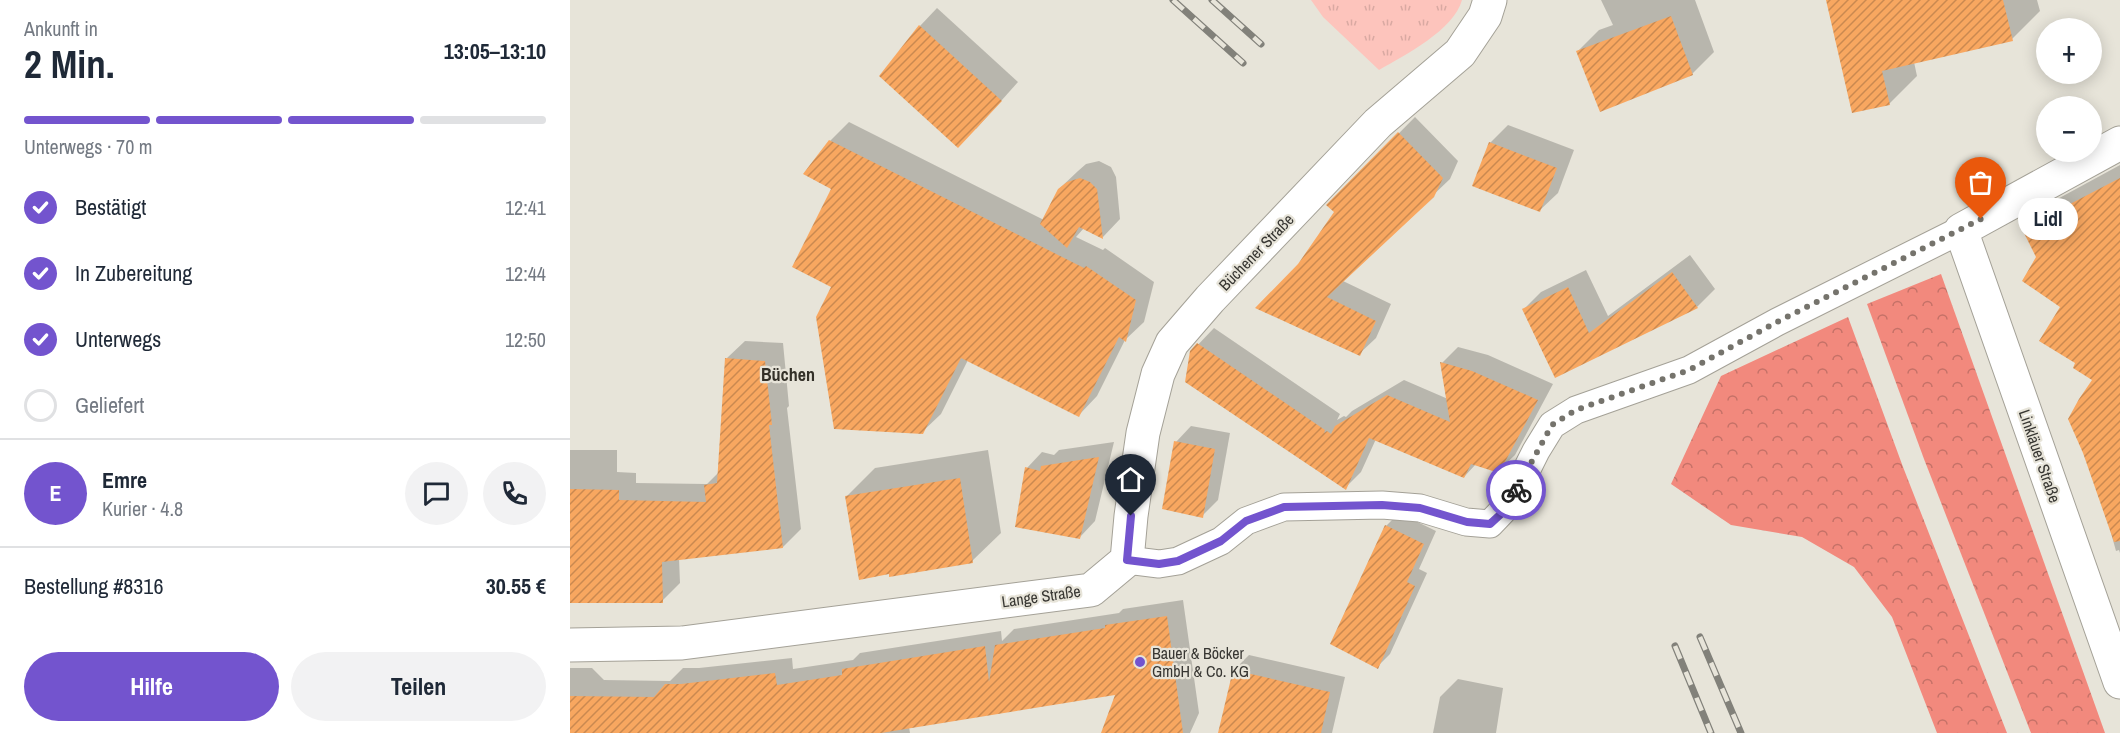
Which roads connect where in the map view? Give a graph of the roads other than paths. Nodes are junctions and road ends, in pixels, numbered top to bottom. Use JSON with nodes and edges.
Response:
{"nodes":[{"id":1,"x":1490,"y":0,"type":"edge"},
{"id":2,"x":2120,"y":142,"type":"edge"},
{"id":3,"x":1961,"y":230,"type":"junction"},
{"id":4,"x":1127,"y":560,"type":"junction"},
{"id":5,"x":570,"y":645,"type":"edge"},
{"id":6,"x":2120,"y":682,"type":"edge"}],
"edges":[{"from":1,"to":4,"type":"street","name":"Büchener Straße"},
{"from":2,"to":3,"type":"street"},
{"from":3,"to":4,"type":"lane"},
{"from":3,"to":6,"type":"street","name":"Linkläuer Straße"},
{"from":4,"to":5,"type":"street","name":"Lange Straße"}]}
